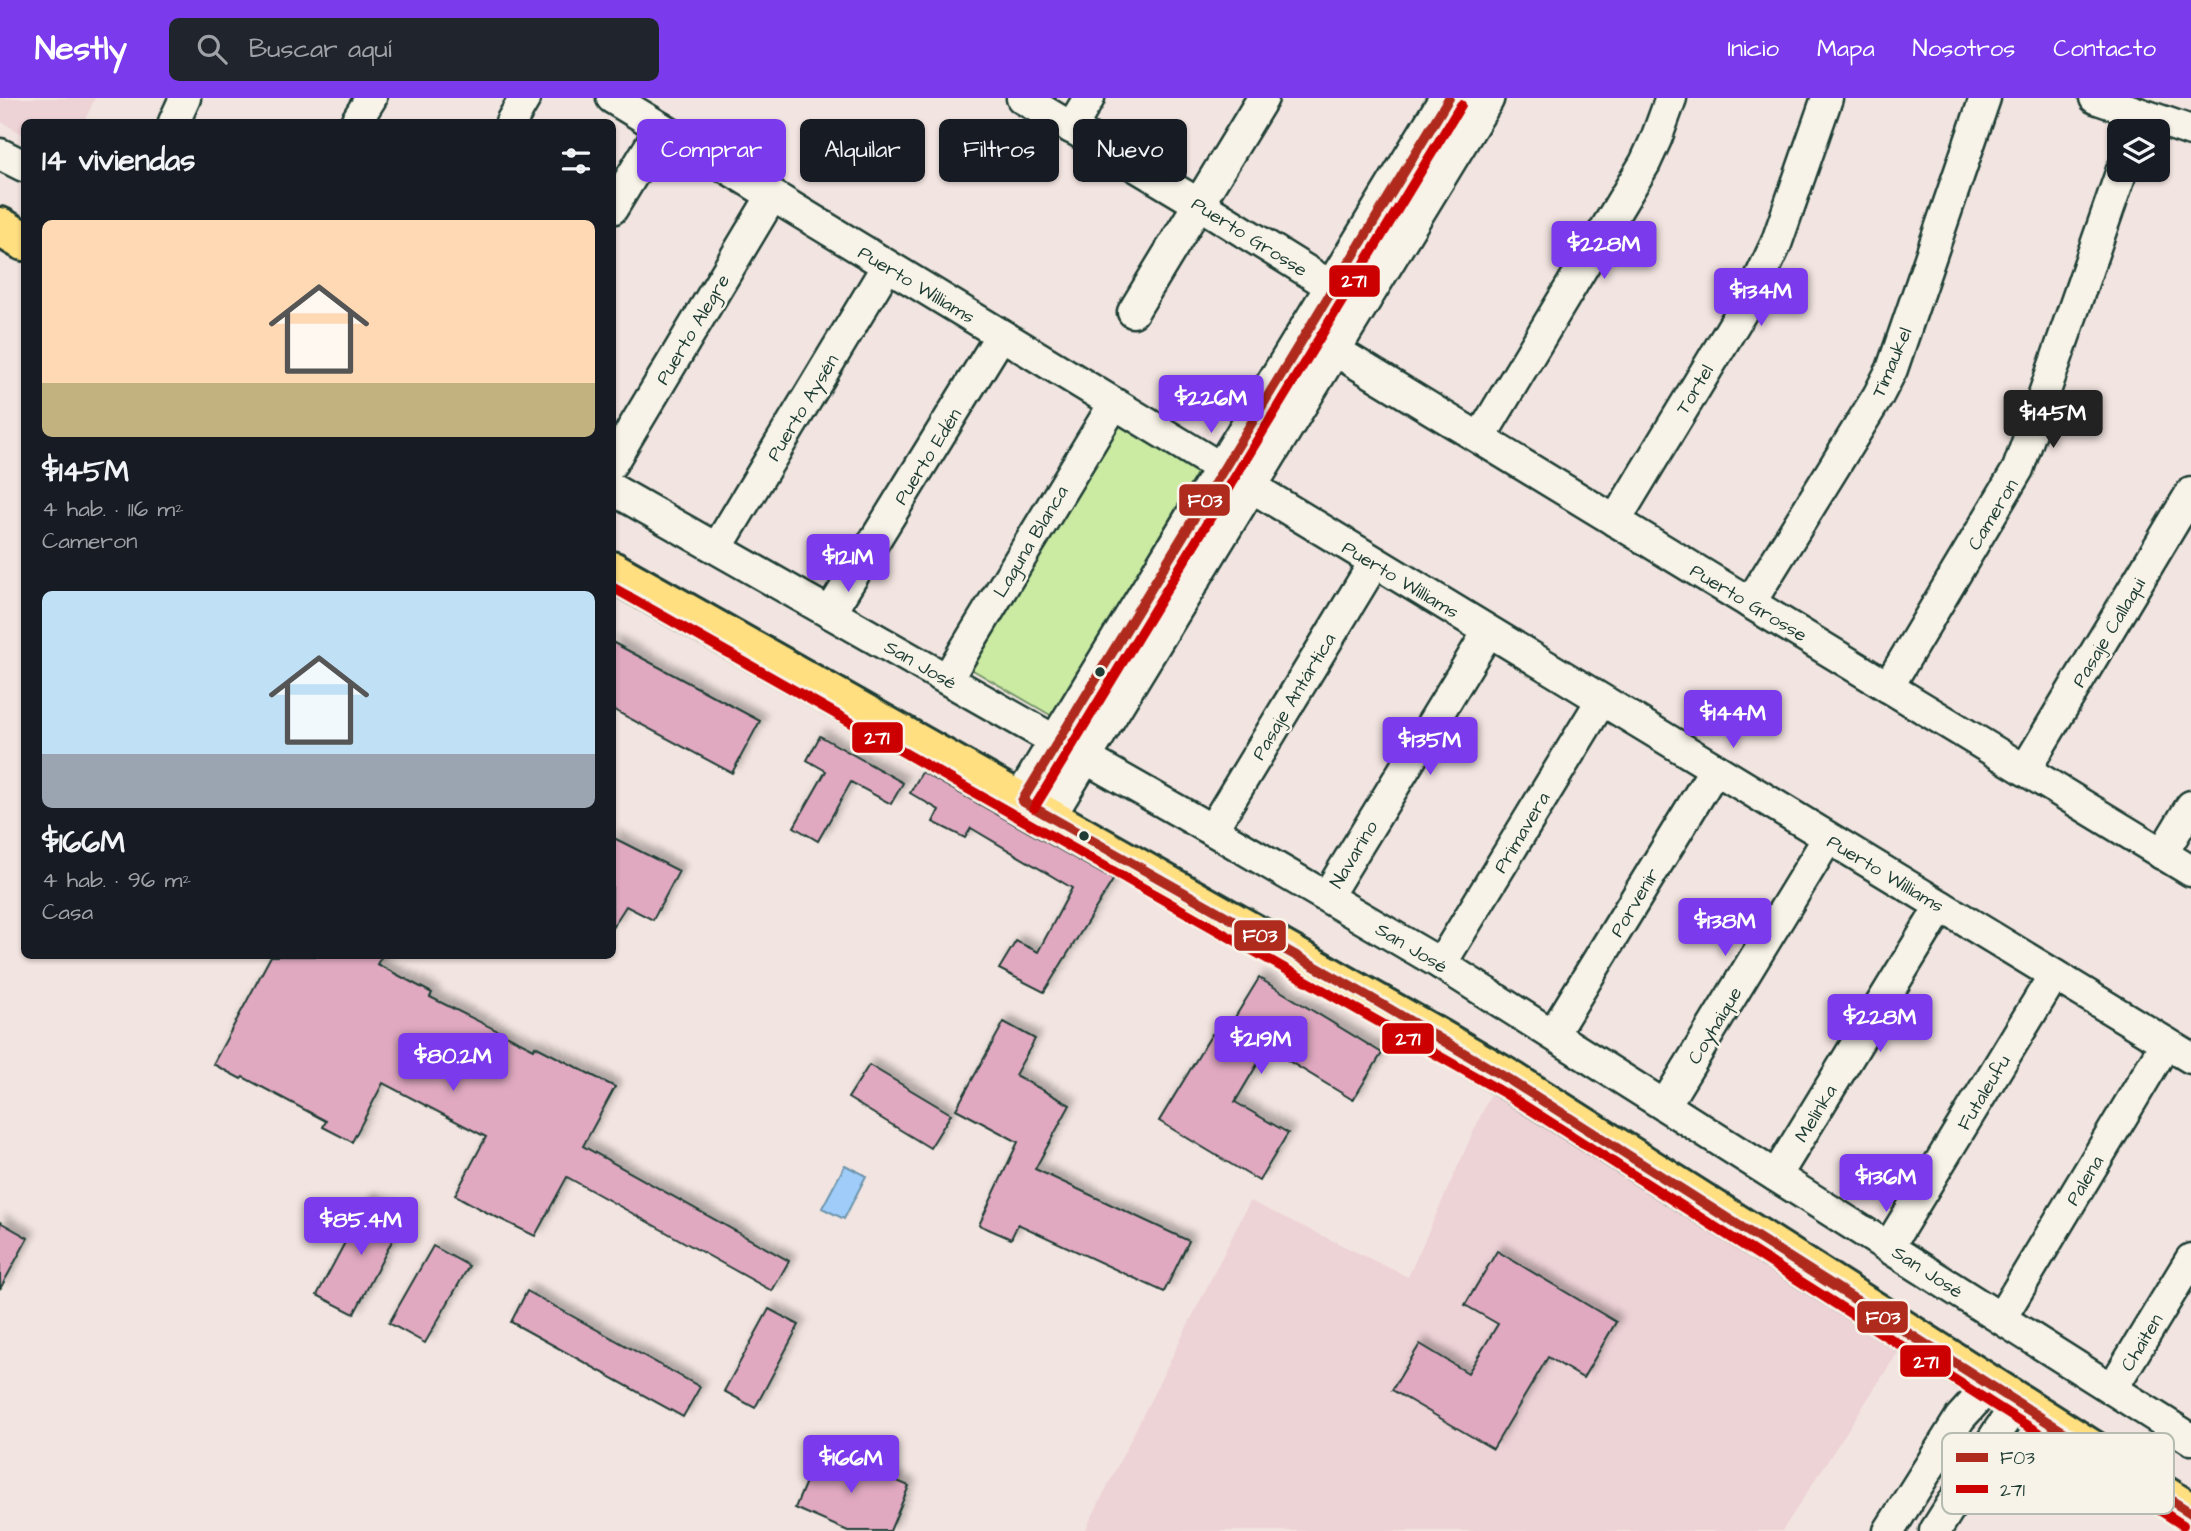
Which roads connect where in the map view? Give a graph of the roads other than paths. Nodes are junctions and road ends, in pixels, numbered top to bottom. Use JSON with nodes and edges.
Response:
{"nodes":[{"id":1,"x":185,"y":98,"type":"edge"},
{"id":2,"x":371,"y":98,"type":"edge"},
{"id":3,"x":526,"y":98,"type":"edge"},
{"id":4,"x":612,"y":98,"type":"edge"},
{"id":5,"x":1021,"y":98,"type":"edge"},
{"id":6,"x":1089,"y":98,"type":"edge"},
{"id":7,"x":1263,"y":98,"type":"edge"},
{"id":8,"x":1450,"y":98,"type":"edge"},
{"id":9,"x":1485,"y":98,"type":"edge"},
{"id":10,"x":1671,"y":98,"type":"edge"},
{"id":11,"x":1827,"y":98,"type":"edge"},
{"id":12,"x":1985,"y":98,"type":"edge"},
{"id":13,"x":2108,"y":100,"type":"edge"},
{"id":14,"x":175,"y":119,"type":"edge"},
{"id":15,"x":358,"y":119,"type":"edge"},
{"id":16,"x":513,"y":119,"type":"edge"},
{"id":17,"x":646,"y":119,"type":"edge"},
{"id":18,"x":2134,"y":119,"type":"edge"},
{"id":19,"x":2170,"y":127,"type":"edge"},
{"id":20,"x":1071,"y":128,"type":"junction"},
{"id":21,"x":2191,"y":131,"type":"edge"},
{"id":22,"x":0,"y":154,"type":"edge"},
{"id":23,"x":21,"y":164,"type":"edge"},
{"id":24,"x":637,"y":168,"type":"edge"},
{"id":25,"x":749,"y":182,"type":"edge"},
{"id":26,"x":2118,"y":182,"type":"edge"},
{"id":27,"x":772,"y":196,"type":"junction"},
{"id":28,"x":616,"y":202,"type":"edge"},
{"id":29,"x":1199,"y":204,"type":"junction"},
{"id":30,"x":0,"y":227,"type":"edge"},
{"id":31,"x":21,"y":239,"type":"edge"},
{"id":32,"x":887,"y":266,"type":"junction"},
{"id":33,"x":1334,"y":288,"type":"junction"},
{"id":34,"x":1133,"y":312,"type":"dead end"},
{"id":35,"x":1001,"y":335,"type":"junction"},
{"id":36,"x":1320,"y":340,"type":"junction"},
{"id":37,"x":1114,"y":404,"type":"junction"},
{"id":38,"x":1480,"y":438,"type":"junction"},
{"id":39,"x":616,"y":456,"type":"edge"},
{"id":40,"x":1235,"y":479,"type":"junction"},
{"id":41,"x":616,"y":491,"type":"edge"},
{"id":42,"x":2191,"y":493,"type":"edge"},
{"id":43,"x":1615,"y":521,"type":"junction"},
{"id":44,"x":717,"y":548,"type":"junction"},
{"id":45,"x":1374,"y":563,"type":"junction"},
{"id":46,"x":616,"y":573,"type":"edge"},
{"id":47,"x":1750,"y":603,"type":"junction"},
{"id":48,"x":830,"y":612,"type":"junction"},
{"id":49,"x":1488,"y":632,"type":"junction"},
{"id":50,"x":947,"y":678,"type":"junction"},
{"id":51,"x":1888,"y":687,"type":"junction"},
{"id":52,"x":1601,"y":701,"type":"junction"},
{"id":53,"x":1071,"y":749,"type":"junction"},
{"id":54,"x":1715,"y":769,"type":"junction"},
{"id":55,"x":2025,"y":770,"type":"junction"},
{"id":56,"x":2191,"y":806,"type":"edge"},
{"id":57,"x":1035,"y":808,"type":"junction"},
{"id":58,"x":1212,"y":830,"type":"junction"},
{"id":59,"x":1828,"y":838,"type":"junction"},
{"id":60,"x":2162,"y":854,"type":"junction"},
{"id":61,"x":2191,"y":871,"type":"edge"},
{"id":62,"x":1327,"y":897,"type":"junction"},
{"id":63,"x":1941,"y":906,"type":"junction"},
{"id":64,"x":1441,"y":964,"type":"junction"},
{"id":65,"x":2054,"y":975,"type":"junction"},
{"id":66,"x":1553,"y":1034,"type":"junction"},
{"id":67,"x":2179,"y":1050,"type":"edge"},
{"id":68,"x":1665,"y":1105,"type":"junction"},
{"id":69,"x":1776,"y":1176,"type":"junction"},
{"id":70,"x":1889,"y":1246,"type":"junction"},
{"id":71,"x":2191,"y":1259,"type":"edge"},
{"id":72,"x":2001,"y":1318,"type":"junction"},
{"id":73,"x":2112,"y":1389,"type":"junction"},
{"id":74,"x":2004,"y":1394,"type":"junction"},
{"id":75,"x":1951,"y":1433,"type":"edge"},
{"id":76,"x":1997,"y":1433,"type":"edge"},
{"id":77,"x":2065,"y":1433,"type":"edge"},
{"id":78,"x":2191,"y":1439,"type":"edge"},
{"id":79,"x":1942,"y":1447,"type":"edge"},
{"id":80,"x":2174,"y":1502,"type":"edge"},
{"id":81,"x":2191,"y":1513,"type":"edge"},
{"id":82,"x":1946,"y":1514,"type":"edge"},
{"id":83,"x":1889,"y":1531,"type":"edge"},
{"id":84,"x":1935,"y":1531,"type":"edge"}],
"edges":[{"from":1,"to":14,"type":"street"},
{"from":2,"to":15,"type":"street"},
{"from":3,"to":16,"type":"street"},
{"from":4,"to":17,"type":"street","name":"Puerto Williams"},
{"from":5,"to":20,"type":"street","name":"Puerto Grosse"},
{"from":6,"to":20,"type":"street"},
{"from":7,"to":29,"type":"street"},
{"from":8,"to":33,"type":"street"},
{"from":9,"to":36,"type":"street"},
{"from":10,"to":38,"type":"street"},
{"from":11,"to":43,"type":"street","name":"Tortel"},
{"from":12,"to":47,"type":"street","name":"Timaukel"},
{"from":13,"to":18,"type":"street"},
{"from":19,"to":21,"type":"street"},
{"from":20,"to":29,"type":"street","name":"Puerto Grosse"},
{"from":22,"to":23,"type":"street"},
{"from":24,"to":28,"type":"street"},
{"from":25,"to":27,"type":"street","name":"Puerto Williams"},
{"from":26,"to":51,"type":"street","name":"Cameron"},
{"from":27,"to":32,"type":"street","name":"Puerto Williams"},
{"from":27,"to":39,"type":"street","name":"Puerto Alegre"},
{"from":29,"to":33,"type":"street","name":"Puerto Grosse"},
{"from":29,"to":34,"type":"street"},
{"from":30,"to":31,"type":"main road"},
{"from":32,"to":35,"type":"street","name":"Puerto Williams"},
{"from":32,"to":44,"type":"street","name":"Puerto Aysén"},
{"from":33,"to":36,"type":"street"},
{"from":35,"to":37,"type":"street","name":"Puerto Williams"},
{"from":35,"to":48,"type":"street","name":"Puerto Edén"},
{"from":36,"to":38,"type":"street","name":"Puerto Grosse"},
{"from":36,"to":40,"type":"street"},
{"from":37,"to":40,"type":"street","name":"Puerto Williams"},
{"from":37,"to":50,"type":"street","name":"Laguna Blanca"},
{"from":38,"to":43,"type":"street","name":"Puerto Grosse"},
{"from":40,"to":45,"type":"street","name":"Puerto Williams"},
{"from":40,"to":53,"type":"street"},
{"from":41,"to":44,"type":"street","name":"San José"},
{"from":42,"to":55,"type":"street","name":"Pasaje Callaqui"},
{"from":43,"to":47,"type":"street","name":"Puerto Grosse"},
{"from":44,"to":48,"type":"street","name":"San José"},
{"from":45,"to":49,"type":"street","name":"Puerto Williams"},
{"from":45,"to":58,"type":"street","name":"Pasaje Antártica"},
{"from":46,"to":57,"type":"main road"},
{"from":47,"to":51,"type":"street","name":"Puerto Grosse"},
{"from":48,"to":50,"type":"street","name":"San José"},
{"from":49,"to":52,"type":"street","name":"Puerto Williams"},
{"from":49,"to":62,"type":"street","name":"Navarino"},
{"from":50,"to":53,"type":"street","name":"San José"},
{"from":51,"to":55,"type":"street","name":"Puerto Grosse"},
{"from":52,"to":54,"type":"street","name":"Puerto Williams"},
{"from":52,"to":64,"type":"street","name":"Primavera"},
{"from":53,"to":57,"type":"street"},
{"from":53,"to":58,"type":"street","name":"San José"},
{"from":54,"to":59,"type":"street","name":"Puerto Williams"},
{"from":54,"to":66,"type":"street","name":"Porvenir"},
{"from":55,"to":60,"type":"street","name":"Puerto Grosse"},
{"from":56,"to":60,"type":"street"},
{"from":57,"to":74,"type":"main road"},
{"from":58,"to":62,"type":"street","name":"San José"},
{"from":59,"to":63,"type":"street","name":"Puerto Williams"},
{"from":59,"to":68,"type":"street","name":"Coyhaique"},
{"from":60,"to":61,"type":"street","name":"Puerto Grosse"},
{"from":62,"to":64,"type":"street","name":"San José"},
{"from":63,"to":65,"type":"street","name":"Puerto Williams"},
{"from":63,"to":69,"type":"street","name":"Melinka"},
{"from":64,"to":66,"type":"street","name":"San José"},
{"from":65,"to":67,"type":"street","name":"Puerto Williams"},
{"from":65,"to":70,"type":"street","name":"Futaleufu"},
{"from":66,"to":68,"type":"street","name":"San José"},
{"from":67,"to":72,"type":"street","name":"Palena"},
{"from":68,"to":69,"type":"street","name":"San José"},
{"from":69,"to":70,"type":"street","name":"San José"},
{"from":70,"to":72,"type":"street","name":"San José"},
{"from":71,"to":73,"type":"street","name":"Chaiten"},
{"from":72,"to":73,"type":"street","name":"San José"},
{"from":73,"to":78,"type":"street","name":"San José"},
{"from":74,"to":75,"type":"street"},
{"from":74,"to":76,"type":"street"},
{"from":74,"to":77,"type":"main road"},
{"from":79,"to":83,"type":"street"},
{"from":80,"to":81,"type":"main road"},
{"from":82,"to":84,"type":"street"}]}
